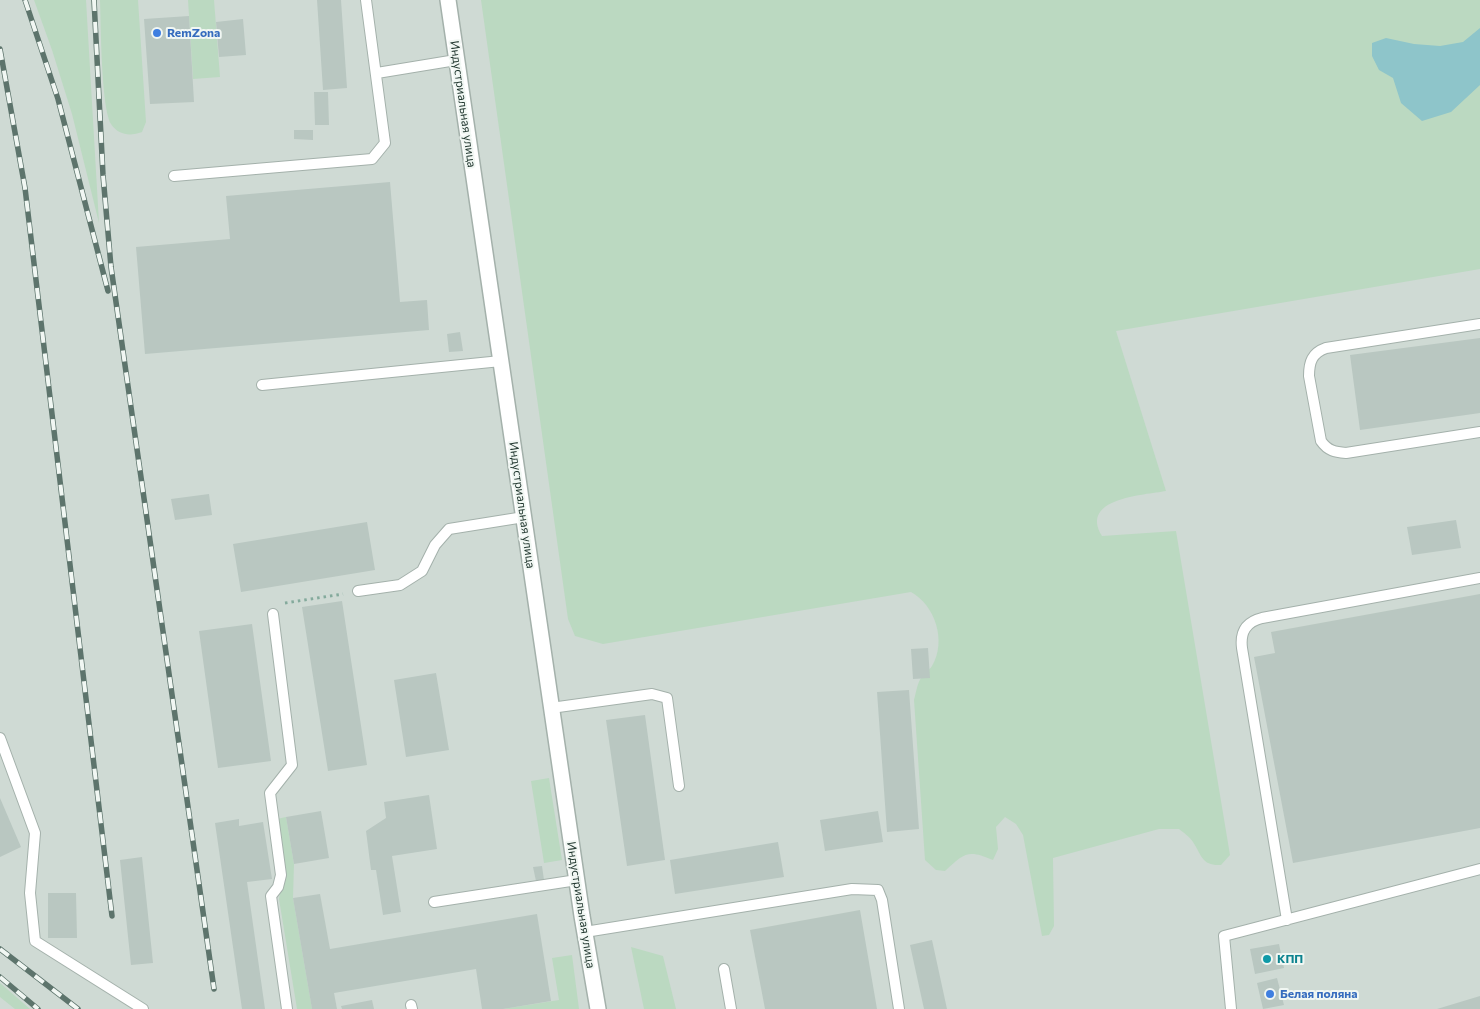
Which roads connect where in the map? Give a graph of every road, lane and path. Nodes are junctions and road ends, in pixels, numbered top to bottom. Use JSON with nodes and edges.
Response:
{"nodes":[{"id":1,"x":366,"y":0,"type":"edge"},
{"id":2,"x":448,"y":0,"type":"edge"},
{"id":3,"x":456,"y":60,"type":"junction"},
{"id":4,"x":377,"y":73,"type":"junction"},
{"id":5,"x":174,"y":176,"type":"dead end"},
{"id":6,"x":1480,"y":324,"type":"edge"},
{"id":7,"x":501,"y":361,"type":"junction"},
{"id":8,"x":262,"y":385,"type":"dead end"},
{"id":9,"x":1480,"y":432,"type":"edge"},
{"id":10,"x":524,"y":517,"type":"junction"},
{"id":11,"x":1480,"y":578,"type":"edge"},
{"id":12,"x":358,"y":591,"type":"joint"},
{"id":13,"x":273,"y":614,"type":"joint"},
{"id":14,"x":552,"y":708,"type":"junction"},
{"id":15,"x":0,"y":738,"type":"edge"},
{"id":16,"x":679,"y":786,"type":"dead end"},
{"id":17,"x":1480,"y":869,"type":"edge"},
{"id":18,"x":577,"y":880,"type":"junction"},
{"id":19,"x":434,"y":902,"type":"dead end"},
{"id":20,"x":1287,"y":920,"type":"junction"},
{"id":21,"x":585,"y":932,"type":"junction"},
{"id":22,"x":724,"y":969,"type":"dead end"},
{"id":23,"x":143,"y":1009,"type":"edge"},
{"id":24,"x":287,"y":1009,"type":"edge"},
{"id":25,"x":598,"y":1009,"type":"edge"},
{"id":26,"x":731,"y":1009,"type":"edge"},
{"id":27,"x":899,"y":1009,"type":"edge"},
{"id":28,"x":1231,"y":1009,"type":"edge"}],
"edges":[{"from":1,"to":4,"type":"lane"},
{"from":2,"to":3,"type":"street","name":"Индустриальная улица"},
{"from":3,"to":4,"type":"lane"},
{"from":3,"to":7,"type":"street","name":"Индустриальная улица"},
{"from":4,"to":5,"type":"lane"},
{"from":6,"to":9,"type":"lane"},
{"from":7,"to":8,"type":"lane"},
{"from":7,"to":10,"type":"street","name":"Индустриальная улица"},
{"from":10,"to":12,"type":"lane"},
{"from":10,"to":14,"type":"street","name":"Индустриальная улица"},
{"from":11,"to":20,"type":"lane"},
{"from":12,"to":13,"type":"path"},
{"from":13,"to":24,"type":"lane"},
{"from":14,"to":16,"type":"lane"},
{"from":14,"to":18,"type":"street","name":"Индустриальная улица"},
{"from":15,"to":23,"type":"lane"},
{"from":17,"to":20,"type":"lane"},
{"from":18,"to":19,"type":"lane"},
{"from":18,"to":21,"type":"street","name":"Индустриальная улица"},
{"from":20,"to":28,"type":"lane"},
{"from":21,"to":25,"type":"street","name":"Индустриальная улица"},
{"from":21,"to":27,"type":"lane"},
{"from":22,"to":26,"type":"lane"}]}
